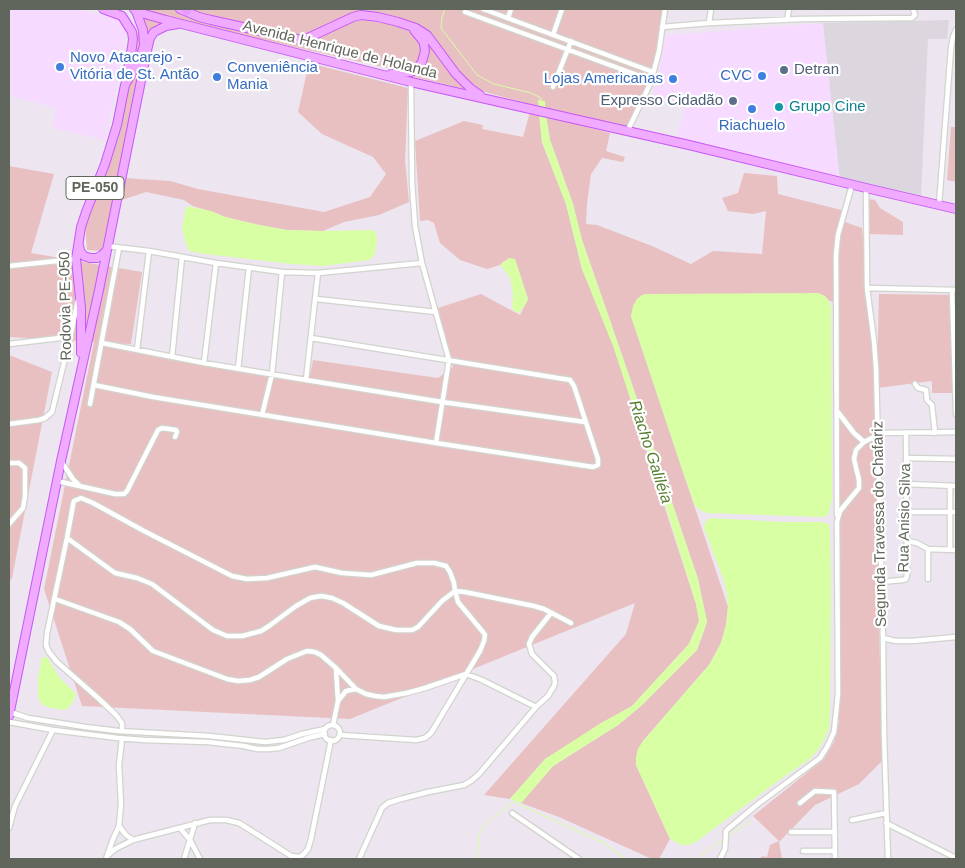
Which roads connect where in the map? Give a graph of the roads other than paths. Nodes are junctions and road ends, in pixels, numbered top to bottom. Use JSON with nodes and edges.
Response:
{"nodes":[{"id":1,"x":103,"y":9,"type":"edge"},
{"id":2,"x":483,"y":9,"type":"edge"},
{"id":3,"x":511,"y":9,"type":"edge"},
{"id":4,"x":562,"y":9,"type":"edge"},
{"id":5,"x":665,"y":9,"type":"edge"},
{"id":6,"x":711,"y":9,"type":"edge"},
{"id":7,"x":789,"y":9,"type":"edge"},
{"id":8,"x":913,"y":9,"type":"edge"},
{"id":9,"x":135,"y":10,"type":"edge"},
{"id":10,"x":184,"y":10,"type":"edge"},
{"id":11,"x":465,"y":12,"type":"dead end"},
{"id":12,"x":508,"y":18,"type":"junction"},
{"id":13,"x":787,"y":20,"type":"junction"},
{"id":14,"x":709,"y":23,"type":"junction"},
{"id":15,"x":180,"y":24,"type":"junction"},
{"id":16,"x":412,"y":26,"type":"junction"},
{"id":17,"x":662,"y":27,"type":"junction"},
{"id":18,"x":956,"y":30,"type":"edge"},
{"id":19,"x":552,"y":35,"type":"junction"},
{"id":20,"x":570,"y":41,"type":"junction"},
{"id":21,"x":568,"y":49,"type":"junction"},
{"id":22,"x":609,"y":56,"type":"junction"},
{"id":23,"x":607,"y":63,"type":"junction"},
{"id":24,"x":653,"y":72,"type":"junction"},
{"id":25,"x":384,"y":75,"type":"junction"},
{"id":26,"x":651,"y":80,"type":"junction"},
{"id":27,"x":411,"y":82,"type":"junction"},
{"id":28,"x":125,"y":85,"type":"junction"},
{"id":29,"x":553,"y":88,"type":"dead end"},
{"id":30,"x":483,"y":98,"type":"junction"},
{"id":31,"x":627,"y":132,"type":"junction"},
{"id":32,"x":852,"y":185,"type":"junction"},
{"id":33,"x":866,"y":188,"type":"junction"},
{"id":34,"x":939,"y":205,"type":"junction"},
{"id":35,"x":956,"y":209,"type":"edge"},
{"id":36,"x":78,"y":245,"type":"junction"},
{"id":37,"x":107,"y":248,"type":"junction"},
{"id":38,"x":119,"y":248,"type":"junction"},
{"id":39,"x":149,"y":251,"type":"junction"},
{"id":40,"x":182,"y":257,"type":"junction"},
{"id":41,"x":76,"y":259,"type":"junction"},
{"id":42,"x":216,"y":263,"type":"junction"},
{"id":43,"x":422,"y":263,"type":"junction"},
{"id":44,"x":9,"y":266,"type":"edge"},
{"id":45,"x":249,"y":267,"type":"junction"},
{"id":46,"x":282,"y":272,"type":"junction"},
{"id":47,"x":318,"y":273,"type":"junction"},
{"id":48,"x":867,"y":288,"type":"junction"},
{"id":49,"x":954,"y":290,"type":"edge"},
{"id":50,"x":79,"y":295,"type":"junction"},
{"id":51,"x":316,"y":299,"type":"junction"},
{"id":52,"x":436,"y":312,"type":"junction"},
{"id":53,"x":72,"y":329,"type":"junction"},
{"id":54,"x":311,"y":338,"type":"junction"},
{"id":55,"x":102,"y":343,"type":"junction"},
{"id":56,"x":9,"y":344,"type":"edge"},
{"id":57,"x":137,"y":350,"type":"junction"},
{"id":58,"x":172,"y":357,"type":"junction"},
{"id":59,"x":450,"y":360,"type":"junction"},
{"id":60,"x":204,"y":364,"type":"junction"},
{"id":61,"x":238,"y":369,"type":"junction"},
{"id":62,"x":81,"y":372,"type":"junction"},
{"id":63,"x":272,"y":374,"type":"junction"},
{"id":64,"x":306,"y":380,"type":"junction"},
{"id":65,"x":94,"y":384,"type":"junction"},
{"id":66,"x":915,"y":384,"type":"dead end"},
{"id":67,"x":442,"y":402,"type":"junction"},
{"id":68,"x":90,"y":404,"type":"dead end"},
{"id":69,"x":836,"y":411,"type":"junction"},
{"id":70,"x":956,"y":414,"type":"edge"},
{"id":71,"x":262,"y":415,"type":"junction"},
{"id":72,"x":585,"y":422,"type":"junction"},
{"id":73,"x":9,"y":424,"type":"edge"},
{"id":74,"x":956,"y":432,"type":"edge"},
{"id":75,"x":906,"y":433,"type":"junction"},
{"id":76,"x":935,"y":433,"type":"junction"},
{"id":77,"x":878,"y":434,"type":"junction"},
{"id":78,"x":175,"y":437,"type":"dead end"},
{"id":79,"x":864,"y":442,"type":"junction"},
{"id":80,"x":436,"y":443,"type":"junction"},
{"id":81,"x":906,"y":458,"type":"junction"},
{"id":82,"x":956,"y":459,"type":"edge"},
{"id":83,"x":61,"y":461,"type":"junction"},
{"id":84,"x":9,"y":463,"type":"edge"},
{"id":85,"x":57,"y":481,"type":"junction"},
{"id":86,"x":907,"y":484,"type":"junction"},
{"id":87,"x":80,"y":486,"type":"junction"},
{"id":88,"x":950,"y":486,"type":"junction"},
{"id":89,"x":956,"y":486,"type":"edge"},
{"id":90,"x":906,"y":512,"type":"junction"},
{"id":91,"x":956,"y":512,"type":"edge"},
{"id":92,"x":950,"y":513,"type":"junction"},
{"id":93,"x":837,"y":522,"type":"junction"},
{"id":94,"x":9,"y":524,"type":"edge"},
{"id":95,"x":67,"y":538,"type":"junction"},
{"id":96,"x":907,"y":541,"type":"junction"},
{"id":97,"x":928,"y":548,"type":"junction"},
{"id":98,"x":950,"y":550,"type":"junction"},
{"id":99,"x":956,"y":550,"type":"edge"},
{"id":100,"x":928,"y":579,"type":"dead end"},
{"id":101,"x":881,"y":582,"type":"junction"},
{"id":102,"x":454,"y":591,"type":"junction"},
{"id":103,"x":54,"y":599,"type":"junction"},
{"id":104,"x":552,"y":613,"type":"junction"},
{"id":105,"x":571,"y":623,"type":"dead end"},
{"id":106,"x":956,"y":637,"type":"edge"},
{"id":107,"x":883,"y":638,"type":"junction"},
{"id":108,"x":336,"y":668,"type":"junction"},
{"id":109,"x":466,"y":674,"type":"junction"},
{"id":110,"x":356,"y":688,"type":"junction"},
{"id":111,"x":338,"y":701,"type":"junction"},
{"id":112,"x":536,"y":708,"type":"junction"},
{"id":113,"x":10,"y":709,"type":"edge"},
{"id":114,"x":28,"y":718,"type":"junction"},
{"id":115,"x":47,"y":721,"type":"junction"},
{"id":116,"x":9,"y":722,"type":"edge"},
{"id":117,"x":27,"y":725,"type":"junction"},
{"id":118,"x":333,"y":725,"type":"junction"},
{"id":119,"x":46,"y":729,"type":"junction"},
{"id":120,"x":53,"y":730,"type":"junction"},
{"id":121,"x":122,"y":731,"type":"junction"},
{"id":122,"x":325,"y":732,"type":"junction"},
{"id":123,"x":340,"y":735,"type":"junction"},
{"id":124,"x":122,"y":738,"type":"junction"},
{"id":125,"x":331,"y":740,"type":"junction"},
{"id":126,"x":800,"y":803,"type":"dead end"},
{"id":127,"x":512,"y":813,"type":"dead end"},
{"id":128,"x":886,"y":813,"type":"junction"},
{"id":129,"x":852,"y":820,"type":"dead end"},
{"id":130,"x":195,"y":823,"type":"junction"},
{"id":131,"x":886,"y":823,"type":"junction"},
{"id":132,"x":120,"y":826,"type":"junction"},
{"id":133,"x":9,"y":828,"type":"edge"},
{"id":134,"x":180,"y":828,"type":"junction"},
{"id":135,"x":791,"y":832,"type":"dead end"},
{"id":136,"x":834,"y":832,"type":"junction"},
{"id":137,"x":133,"y":840,"type":"junction"},
{"id":138,"x":190,"y":840,"type":"junction"},
{"id":139,"x":835,"y":850,"type":"junction"},
{"id":140,"x":804,"y":851,"type":"dead end"},
{"id":141,"x":107,"y":858,"type":"edge"},
{"id":142,"x":956,"y":858,"type":"edge"},
{"id":143,"x":184,"y":859,"type":"edge"},
{"id":144,"x":200,"y":859,"type":"edge"},
{"id":145,"x":359,"y":859,"type":"edge"},
{"id":146,"x":579,"y":859,"type":"edge"},
{"id":147,"x":720,"y":859,"type":"edge"},
{"id":148,"x":835,"y":859,"type":"edge"},
{"id":149,"x":888,"y":859,"type":"edge"}],
"edges":[{"from":1,"to":28,"type":"main road"},
{"from":2,"to":12,"type":"street"},
{"from":3,"to":12,"type":"street"},
{"from":4,"to":19,"type":"street"},
{"from":5,"to":17,"type":"street"},
{"from":6,"to":14,"type":"street"},
{"from":7,"to":13,"type":"street"},
{"from":8,"to":13,"type":"street"},
{"from":9,"to":15,"type":"main road","name":"Avenida Henrique de Holanda","number":"PE-050"},
{"from":9,"to":28,"type":"main road","name":"Rodovia PE-050","number":"PE-050"},
{"from":10,"to":16,"type":"main road","name":"Avenida Henrique de Holanda"},
{"from":11,"to":21,"type":"street"},
{"from":12,"to":19,"type":"street"},
{"from":13,"to":14,"type":"street"},
{"from":14,"to":17,"type":"street"},
{"from":15,"to":25,"type":"main road","name":"Avenida Henrique de Holanda","number":"PE-050"},
{"from":15,"to":37,"type":"main road","name":"Rodovia PE-050","number":"PE-050"},
{"from":16,"to":25,"type":"main road"},
{"from":16,"to":30,"type":"main road","name":"Avenida Henrique de Holanda"},
{"from":17,"to":24,"type":"street"},
{"from":18,"to":34,"type":"street"},
{"from":19,"to":20,"type":"street"},
{"from":20,"to":21,"type":"street"},
{"from":20,"to":22,"type":"street"},
{"from":21,"to":23,"type":"street"},
{"from":21,"to":29,"type":"street"},
{"from":22,"to":23,"type":"street"},
{"from":22,"to":24,"type":"street"},
{"from":23,"to":26,"type":"street"},
{"from":24,"to":26,"type":"street"},
{"from":25,"to":27,"type":"main road","name":"Avenida Henrique de Holanda"},
{"from":26,"to":31,"type":"street"},
{"from":27,"to":30,"type":"main road","name":"Avenida Henrique de Holanda"},
{"from":27,"to":43,"type":"street"},
{"from":28,"to":36,"type":"main road","name":"Rodovia PE-050","number":"PE-050"},
{"from":30,"to":31,"type":"main road","name":"Avenida Henrique de Holanda"},
{"from":31,"to":32,"type":"main road","name":"Avenida Henrique de Holanda"},
{"from":32,"to":33,"type":"main road","name":"Avenida Henrique de Holanda"},
{"from":32,"to":69,"type":"street"},
{"from":33,"to":34,"type":"main road","name":"Avenida Henrique de Holanda"},
{"from":33,"to":48,"type":"street","name":"Segunda Travessa do Chafariz"},
{"from":34,"to":35,"type":"main road","name":"Avenida Henrique de Holanda"},
{"from":36,"to":37,"type":"main road"},
{"from":36,"to":41,"type":"main road","name":"Rodovia PE-050","number":"PE-050"},
{"from":37,"to":38,"type":"street"},
{"from":37,"to":62,"type":"main road","name":"Rodovia PE-050","number":"PE-050"},
{"from":38,"to":39,"type":"street"},
{"from":38,"to":55,"type":"street"},
{"from":39,"to":40,"type":"street"},
{"from":39,"to":57,"type":"street"},
{"from":40,"to":42,"type":"street"},
{"from":40,"to":58,"type":"street"},
{"from":41,"to":44,"type":"street"},
{"from":41,"to":50,"type":"main road","name":"Rodovia PE-050","number":"PE-050"},
{"from":42,"to":45,"type":"street"},
{"from":42,"to":60,"type":"street"},
{"from":43,"to":47,"type":"street"},
{"from":43,"to":52,"type":"street"},
{"from":45,"to":46,"type":"street"},
{"from":45,"to":61,"type":"street"},
{"from":46,"to":47,"type":"street"},
{"from":46,"to":63,"type":"street"},
{"from":47,"to":51,"type":"street"},
{"from":48,"to":49,"type":"street"},
{"from":48,"to":77,"type":"street","name":"Segunda Travessa do Chafariz"},
{"from":49,"to":70,"type":"street"},
{"from":50,"to":53,"type":"street"},
{"from":50,"to":62,"type":"main road","name":"Rodovia PE-050","number":"PE-050"},
{"from":51,"to":52,"type":"street"},
{"from":51,"to":54,"type":"street"},
{"from":52,"to":59,"type":"street"},
{"from":53,"to":56,"type":"street"},
{"from":53,"to":73,"type":"street"},
{"from":54,"to":59,"type":"street"},
{"from":54,"to":64,"type":"street"},
{"from":55,"to":57,"type":"street"},
{"from":55,"to":65,"type":"street"},
{"from":57,"to":58,"type":"street"},
{"from":58,"to":60,"type":"street"},
{"from":59,"to":67,"type":"street"},
{"from":59,"to":72,"type":"street"},
{"from":60,"to":61,"type":"street"},
{"from":61,"to":63,"type":"street"},
{"from":62,"to":83,"type":"main road","name":"Rodovia PE-050","number":"PE-050"},
{"from":63,"to":64,"type":"street"},
{"from":63,"to":71,"type":"street"},
{"from":64,"to":67,"type":"street"},
{"from":65,"to":68,"type":"street"},
{"from":65,"to":71,"type":"street"},
{"from":66,"to":76,"type":"street"},
{"from":67,"to":72,"type":"street"},
{"from":67,"to":80,"type":"street"},
{"from":69,"to":79,"type":"street"},
{"from":69,"to":93,"type":"street"},
{"from":71,"to":80,"type":"street"},
{"from":72,"to":80,"type":"street"},
{"from":74,"to":76,"type":"street"},
{"from":75,"to":76,"type":"street"},
{"from":75,"to":77,"type":"street"},
{"from":75,"to":81,"type":"street","name":"Rua Anisio Silva"},
{"from":77,"to":79,"type":"street"},
{"from":77,"to":101,"type":"street","name":"Segunda Travessa do Chafariz"},
{"from":78,"to":87,"type":"street"},
{"from":79,"to":93,"type":"street"},
{"from":81,"to":82,"type":"street"},
{"from":81,"to":86,"type":"street","name":"Rua Anisio Silva"},
{"from":83,"to":85,"type":"main road","name":"Rodovia PE-050","number":"PE-050"},
{"from":83,"to":87,"type":"street"},
{"from":84,"to":94,"type":"street"},
{"from":85,"to":87,"type":"street"},
{"from":85,"to":113,"type":"main road","name":"Rodovia PE-050","number":"PE-050"},
{"from":86,"to":88,"type":"street"},
{"from":86,"to":90,"type":"street","name":"Rua Anisio Silva"},
{"from":88,"to":89,"type":"street"},
{"from":88,"to":92,"type":"street"},
{"from":90,"to":92,"type":"street"},
{"from":90,"to":96,"type":"street","name":"Rua Anisio Silva"},
{"from":91,"to":92,"type":"street"},
{"from":92,"to":98,"type":"street"},
{"from":93,"to":147,"type":"street"},
{"from":95,"to":102,"type":"street"},
{"from":95,"to":102,"type":"street"},
{"from":95,"to":103,"type":"street"},
{"from":96,"to":97,"type":"street"},
{"from":96,"to":101,"type":"street","name":"Rua Anisio Silva"},
{"from":97,"to":98,"type":"street"},
{"from":97,"to":100,"type":"street"},
{"from":98,"to":99,"type":"street"},
{"from":101,"to":107,"type":"street","name":"Segunda Travessa do Chafariz"},
{"from":102,"to":104,"type":"street"},
{"from":102,"to":109,"type":"street"},
{"from":103,"to":108,"type":"street"},
{"from":103,"to":121,"type":"street"},
{"from":104,"to":105,"type":"street"},
{"from":104,"to":112,"type":"street"},
{"from":106,"to":107,"type":"street"},
{"from":107,"to":128,"type":"street","name":"Segunda Travessa do Chafariz"},
{"from":108,"to":110,"type":"street"},
{"from":108,"to":111,"type":"street"},
{"from":109,"to":110,"type":"street"},
{"from":109,"to":112,"type":"street"},
{"from":109,"to":123,"type":"street"},
{"from":110,"to":111,"type":"street"},
{"from":111,"to":118,"type":"street"},
{"from":112,"to":145,"type":"street"},
{"from":113,"to":114,"type":"street"},
{"from":114,"to":115,"type":"street"},
{"from":114,"to":117,"type":"street"},
{"from":115,"to":119,"type":"street"},
{"from":115,"to":121,"type":"street"},
{"from":116,"to":117,"type":"street"},
{"from":117,"to":119,"type":"street"},
{"from":118,"to":122,"type":"street"},
{"from":118,"to":123,"type":"street"},
{"from":119,"to":120,"type":"street"},
{"from":120,"to":124,"type":"street"},
{"from":120,"to":133,"type":"street"},
{"from":121,"to":122,"type":"street"},
{"from":121,"to":124,"type":"street"},
{"from":121,"to":124,"type":"street"},
{"from":122,"to":124,"type":"street"},
{"from":122,"to":125,"type":"street"},
{"from":123,"to":125,"type":"street"},
{"from":124,"to":132,"type":"street"},
{"from":125,"to":130,"type":"street"},
{"from":126,"to":136,"type":"street"},
{"from":127,"to":146,"type":"street"},
{"from":128,"to":129,"type":"street"},
{"from":128,"to":131,"type":"street","name":"Segunda Travessa do Chafariz"},
{"from":130,"to":134,"type":"street"},
{"from":130,"to":138,"type":"street"},
{"from":131,"to":142,"type":"street"},
{"from":131,"to":149,"type":"street","name":"Segunda Travessa do Chafariz"},
{"from":132,"to":137,"type":"street"},
{"from":132,"to":141,"type":"street"},
{"from":134,"to":137,"type":"street"},
{"from":134,"to":138,"type":"street"},
{"from":135,"to":136,"type":"street"},
{"from":136,"to":139,"type":"street"},
{"from":137,"to":141,"type":"street"},
{"from":138,"to":143,"type":"street"},
{"from":138,"to":144,"type":"street"},
{"from":139,"to":140,"type":"street"},
{"from":139,"to":148,"type":"street"}]}
